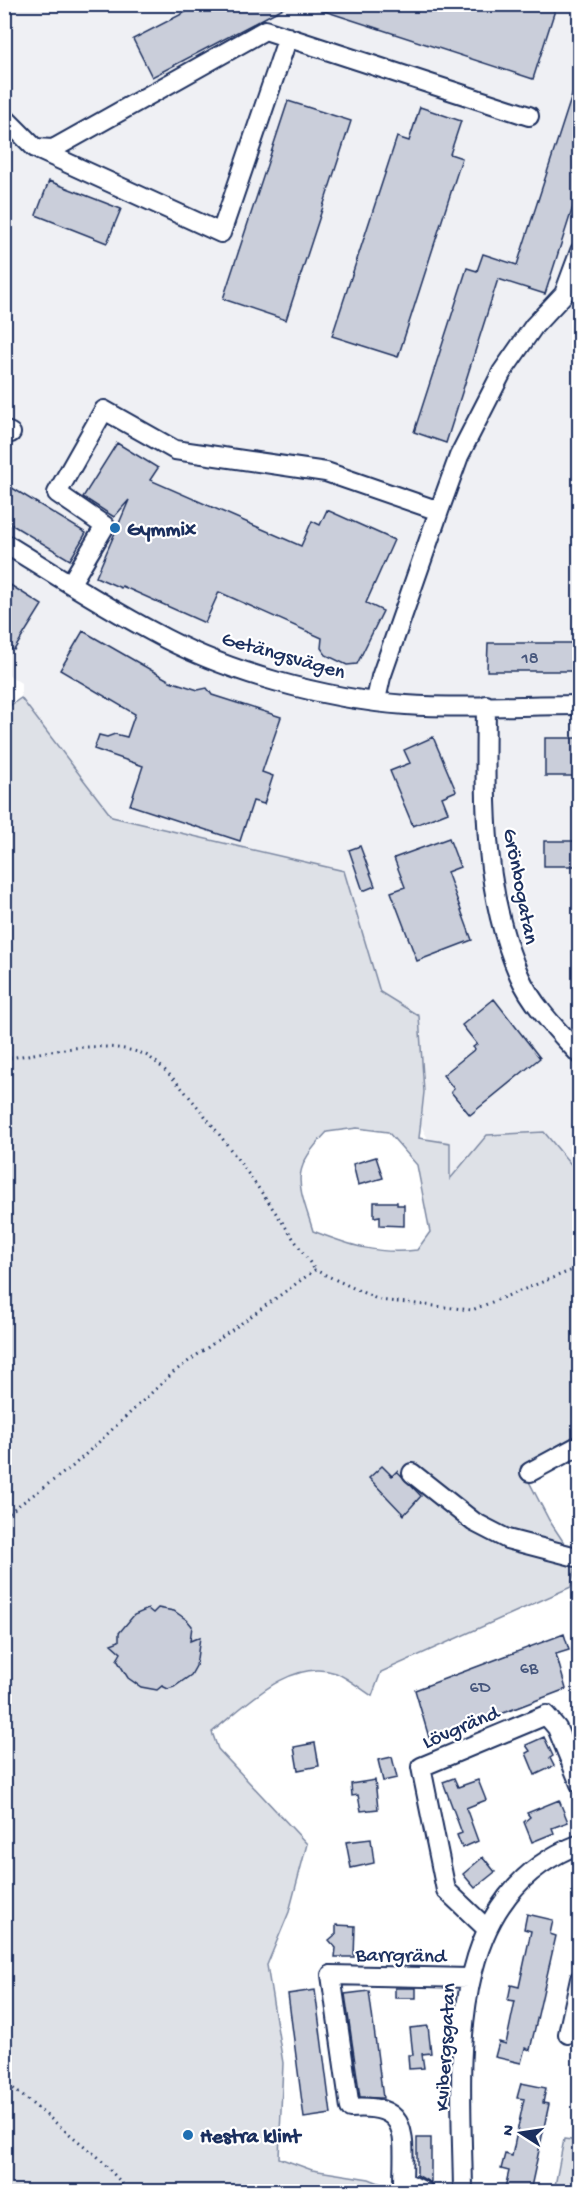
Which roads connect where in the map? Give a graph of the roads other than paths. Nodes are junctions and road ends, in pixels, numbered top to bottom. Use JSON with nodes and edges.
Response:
{"nodes":[{"id":1,"x":288,"y":38,"type":"junction"},
{"id":2,"x":529,"y":116,"type":"dead end"},
{"id":3,"x":6,"y":118,"type":"edge"},
{"id":4,"x":35,"y":148,"type":"junction"},
{"id":5,"x":579,"y":251,"type":"edge"},
{"id":6,"x":439,"y":511,"type":"junction"},
{"id":7,"x":4,"y":543,"type":"edge"},
{"id":8,"x":70,"y":583,"type":"junction"},
{"id":9,"x":376,"y":700,"type":"junction"},
{"id":10,"x":486,"y":705,"type":"junction"},
{"id":11,"x":579,"y":705,"type":"edge"},
{"id":12,"x":579,"y":1054,"type":"edge"},
{"id":13,"x":579,"y":1445,"type":"edge"},
{"id":14,"x":530,"y":1472,"type":"dead end"},
{"id":15,"x":412,"y":1473,"type":"dead end"},
{"id":16,"x":579,"y":1558,"type":"edge"},
{"id":17,"x":579,"y":1784,"type":"edge"},
{"id":18,"x":579,"y":1844,"type":"edge"},
{"id":19,"x":487,"y":1929,"type":"junction"},
{"id":20,"x":469,"y":1978,"type":"junction"},
{"id":21,"x":579,"y":1979,"type":"edge"},
{"id":22,"x":568,"y":2034,"type":"dead end"},
{"id":23,"x":425,"y":2192,"type":"edge"},
{"id":24,"x":463,"y":2192,"type":"edge"}],
"edges":[{"from":1,"to":2,"type":"street"},
{"from":1,"to":4,"type":"street"},
{"from":1,"to":4,"type":"street"},
{"from":3,"to":4,"type":"street"},
{"from":5,"to":6,"type":"street"},
{"from":6,"to":8,"type":"street"},
{"from":6,"to":9,"type":"street"},
{"from":7,"to":8,"type":"street","name":"Getängsvägen"},
{"from":8,"to":9,"type":"street","name":"Getängsvägen"},
{"from":9,"to":10,"type":"street","name":"Getängsvägen"},
{"from":10,"to":11,"type":"street","name":"Getängsvägen"},
{"from":10,"to":12,"type":"street","name":"Grönbogatan"},
{"from":13,"to":14,"type":"street"},
{"from":15,"to":16,"type":"street"},
{"from":17,"to":19,"type":"street","name":"Lövgränd"},
{"from":18,"to":19,"type":"street","name":"Kvibergsgatan"},
{"from":19,"to":20,"type":"street","name":"Kvibergsgatan"},
{"from":20,"to":23,"type":"street","name":"Barrgränd"},
{"from":20,"to":24,"type":"street","name":"Kvibergsgatan"},
{"from":21,"to":22,"type":"street"}]}
